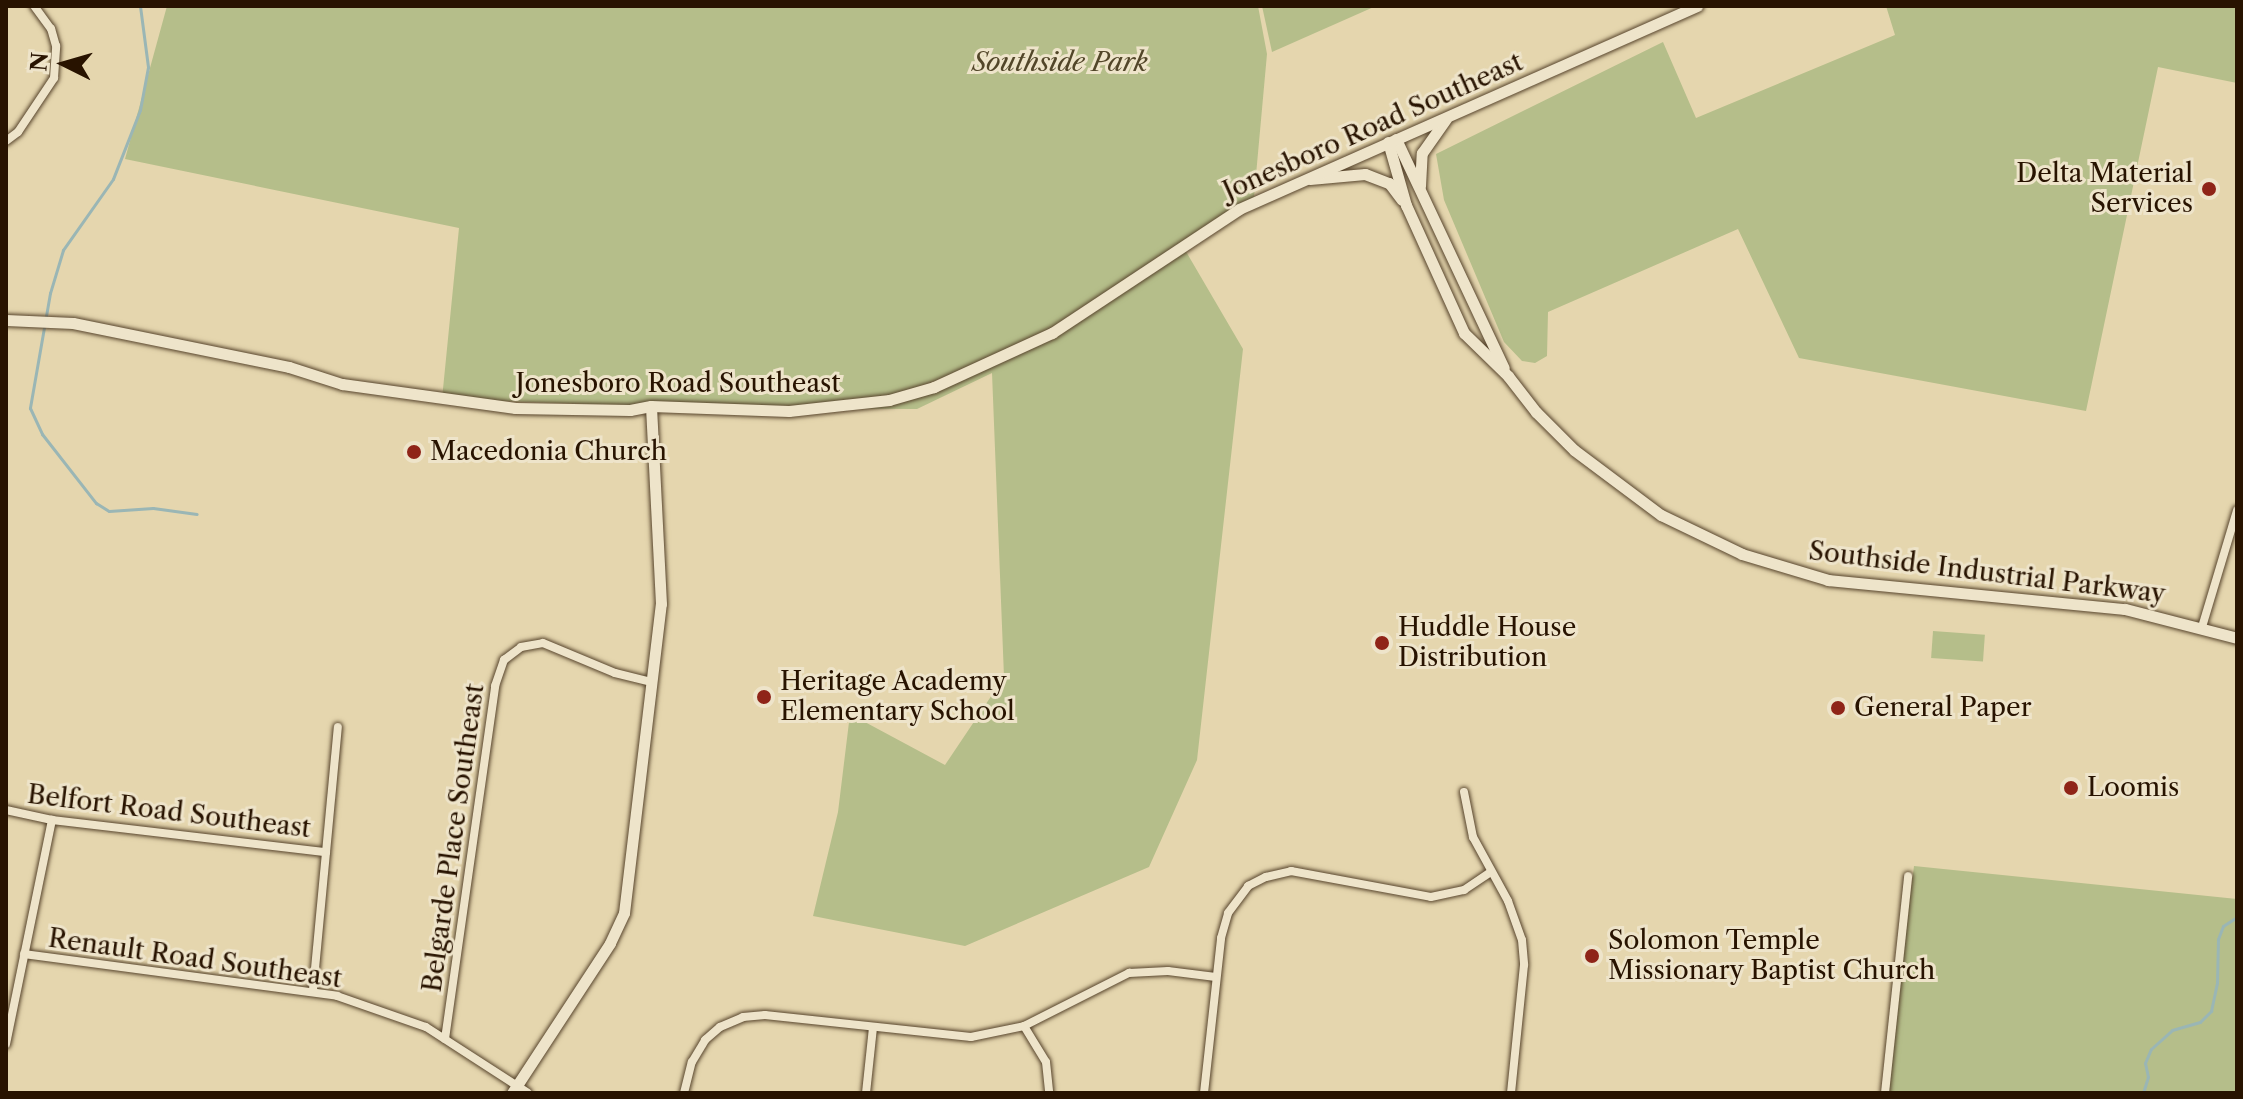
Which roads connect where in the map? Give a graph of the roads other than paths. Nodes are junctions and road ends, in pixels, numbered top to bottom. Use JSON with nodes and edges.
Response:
{"nodes":[{"id":1,"x":34,"y":6,"type":"edge"},
{"id":2,"x":1697,"y":6,"type":"edge"},
{"id":3,"x":1448,"y":117,"type":"junction"},
{"id":4,"x":6,"y":141,"type":"edge"},
{"id":5,"x":1392,"y":141,"type":"junction"},
{"id":6,"x":1306,"y":179,"type":"junction"},
{"id":7,"x":1422,"y":198,"type":"junction"},
{"id":8,"x":1406,"y":205,"type":"junction"},
{"id":9,"x":1443,"y":242,"type":"junction"},
{"id":10,"x":1425,"y":250,"type":"junction"},
{"id":11,"x":6,"y":320,"type":"edge"},
{"id":12,"x":1508,"y":376,"type":"junction"},
{"id":13,"x":651,"y":406,"type":"junction"},
{"id":14,"x":2237,"y":510,"type":"edge"},
{"id":15,"x":2202,"y":627,"type":"junction"},
{"id":16,"x":2237,"y":638,"type":"edge"},
{"id":17,"x":652,"y":682,"type":"junction"},
{"id":18,"x":338,"y":727,"type":"dead end"},
{"id":19,"x":1464,"y":792,"type":"dead end"},
{"id":20,"x":6,"y":810,"type":"edge"},
{"id":21,"x":52,"y":820,"type":"junction"},
{"id":22,"x":326,"y":852,"type":"junction"},
{"id":23,"x":1491,"y":872,"type":"junction"},
{"id":24,"x":1908,"y":876,"type":"dead end"},
{"id":25,"x":24,"y":954,"type":"junction"},
{"id":26,"x":1216,"y":977,"type":"junction"},
{"id":27,"x":313,"y":990,"type":"junction"},
{"id":28,"x":1024,"y":1026,"type":"junction"},
{"id":29,"x":873,"y":1028,"type":"junction"},
{"id":30,"x":445,"y":1039,"type":"junction"},
{"id":31,"x":6,"y":1044,"type":"edge"},
{"id":32,"x":519,"y":1091,"type":"edge"},
{"id":33,"x":684,"y":1093,"type":"edge"},
{"id":34,"x":866,"y":1093,"type":"edge"},
{"id":35,"x":1049,"y":1093,"type":"edge"},
{"id":36,"x":1204,"y":1093,"type":"edge"},
{"id":37,"x":1511,"y":1093,"type":"edge"},
{"id":38,"x":1885,"y":1093,"type":"edge"}],
"edges":[{"from":1,"to":4,"type":"street"},
{"from":2,"to":3,"type":"street","name":"Jonesboro Road Southeast"},
{"from":3,"to":5,"type":"street","name":"Jonesboro Road Southeast"},
{"from":3,"to":7,"type":"street"},
{"from":5,"to":6,"type":"street","name":"Jonesboro Road Southeast"},
{"from":5,"to":7,"type":"street","name":"Southside Industrial Parkway"},
{"from":5,"to":8,"type":"street","name":"Southside Industrial Parkway"},
{"from":6,"to":8,"type":"street"},
{"from":6,"to":13,"type":"street","name":"Jonesboro Road Southeast"},
{"from":7,"to":9,"type":"street","name":"Southside Industrial Parkway"},
{"from":8,"to":10,"type":"street","name":"Southside Industrial Parkway"},
{"from":9,"to":10,"type":"street"},
{"from":9,"to":12,"type":"street","name":"Southside Industrial Parkway"},
{"from":10,"to":12,"type":"street","name":"Southside Industrial Parkway"},
{"from":11,"to":13,"type":"street","name":"Jonesboro Road Southeast"},
{"from":12,"to":15,"type":"street","name":"Southside Industrial Parkway"},
{"from":13,"to":17,"type":"street"},
{"from":14,"to":15,"type":"street"},
{"from":15,"to":16,"type":"street","name":"Southside Industrial Parkway"},
{"from":17,"to":30,"type":"street","name":"Belgarde Place Southeast"},
{"from":17,"to":32,"type":"street"},
{"from":18,"to":22,"type":"street"},
{"from":19,"to":23,"type":"street"},
{"from":20,"to":21,"type":"street","name":"Belfort Road Southeast"},
{"from":21,"to":22,"type":"street","name":"Belfort Road Southeast"},
{"from":21,"to":25,"type":"street"},
{"from":22,"to":27,"type":"street"},
{"from":23,"to":26,"type":"street"},
{"from":23,"to":37,"type":"street"},
{"from":24,"to":38,"type":"street"},
{"from":25,"to":27,"type":"street","name":"Renault Road Southeast"},
{"from":25,"to":31,"type":"street"},
{"from":26,"to":28,"type":"street"},
{"from":26,"to":36,"type":"street"},
{"from":27,"to":30,"type":"street","name":"Renault Road Southeast"},
{"from":28,"to":29,"type":"street"},
{"from":28,"to":35,"type":"street"},
{"from":29,"to":33,"type":"street"},
{"from":29,"to":34,"type":"street"},
{"from":30,"to":32,"type":"street","name":"Renault Road Southeast"}]}
